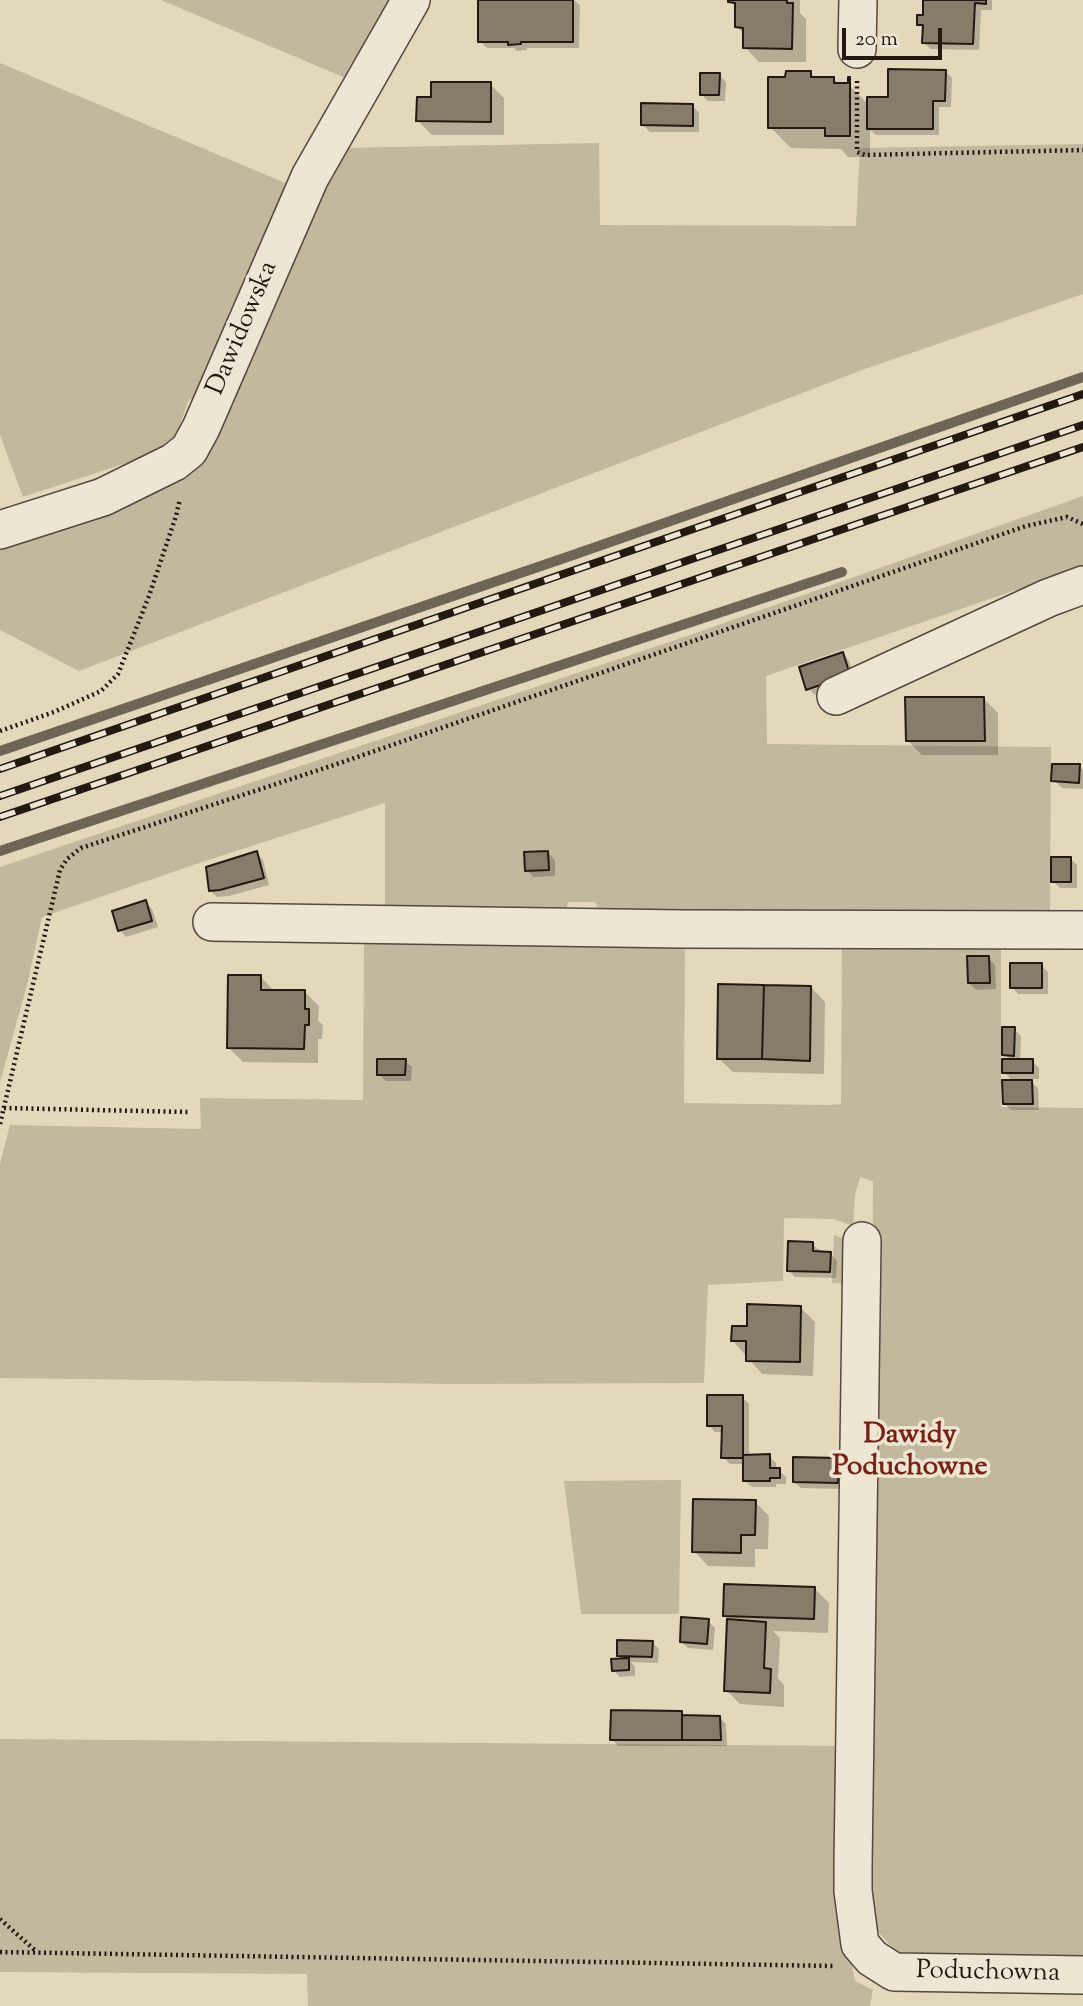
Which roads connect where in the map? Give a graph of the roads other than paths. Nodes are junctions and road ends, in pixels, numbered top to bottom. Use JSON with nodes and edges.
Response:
{"nodes":[{"id":1,"x":411,"y":0,"type":"edge"},
{"id":2,"x":858,"y":0,"type":"edge"},
{"id":3,"x":858,"y":49,"type":"road end"},
{"id":4,"x":0,"y":530,"type":"edge"},
{"id":5,"x":1083,"y":585,"type":"edge"},
{"id":6,"x":836,"y":696,"type":"dead end"},
{"id":7,"x":212,"y":922,"type":"dead end"},
{"id":8,"x":1083,"y":929,"type":"edge"},
{"id":9,"x":862,"y":1241,"type":"dead end"},
{"id":10,"x":1083,"y":1975,"type":"edge"}],
"edges":[{"from":1,"to":4,"type":"street","name":"Dawidowska"},
{"from":2,"to":3,"type":"street"},
{"from":5,"to":6,"type":"street"},
{"from":7,"to":8,"type":"street"},
{"from":9,"to":10,"type":"street","name":"Poduchowna"}]}
